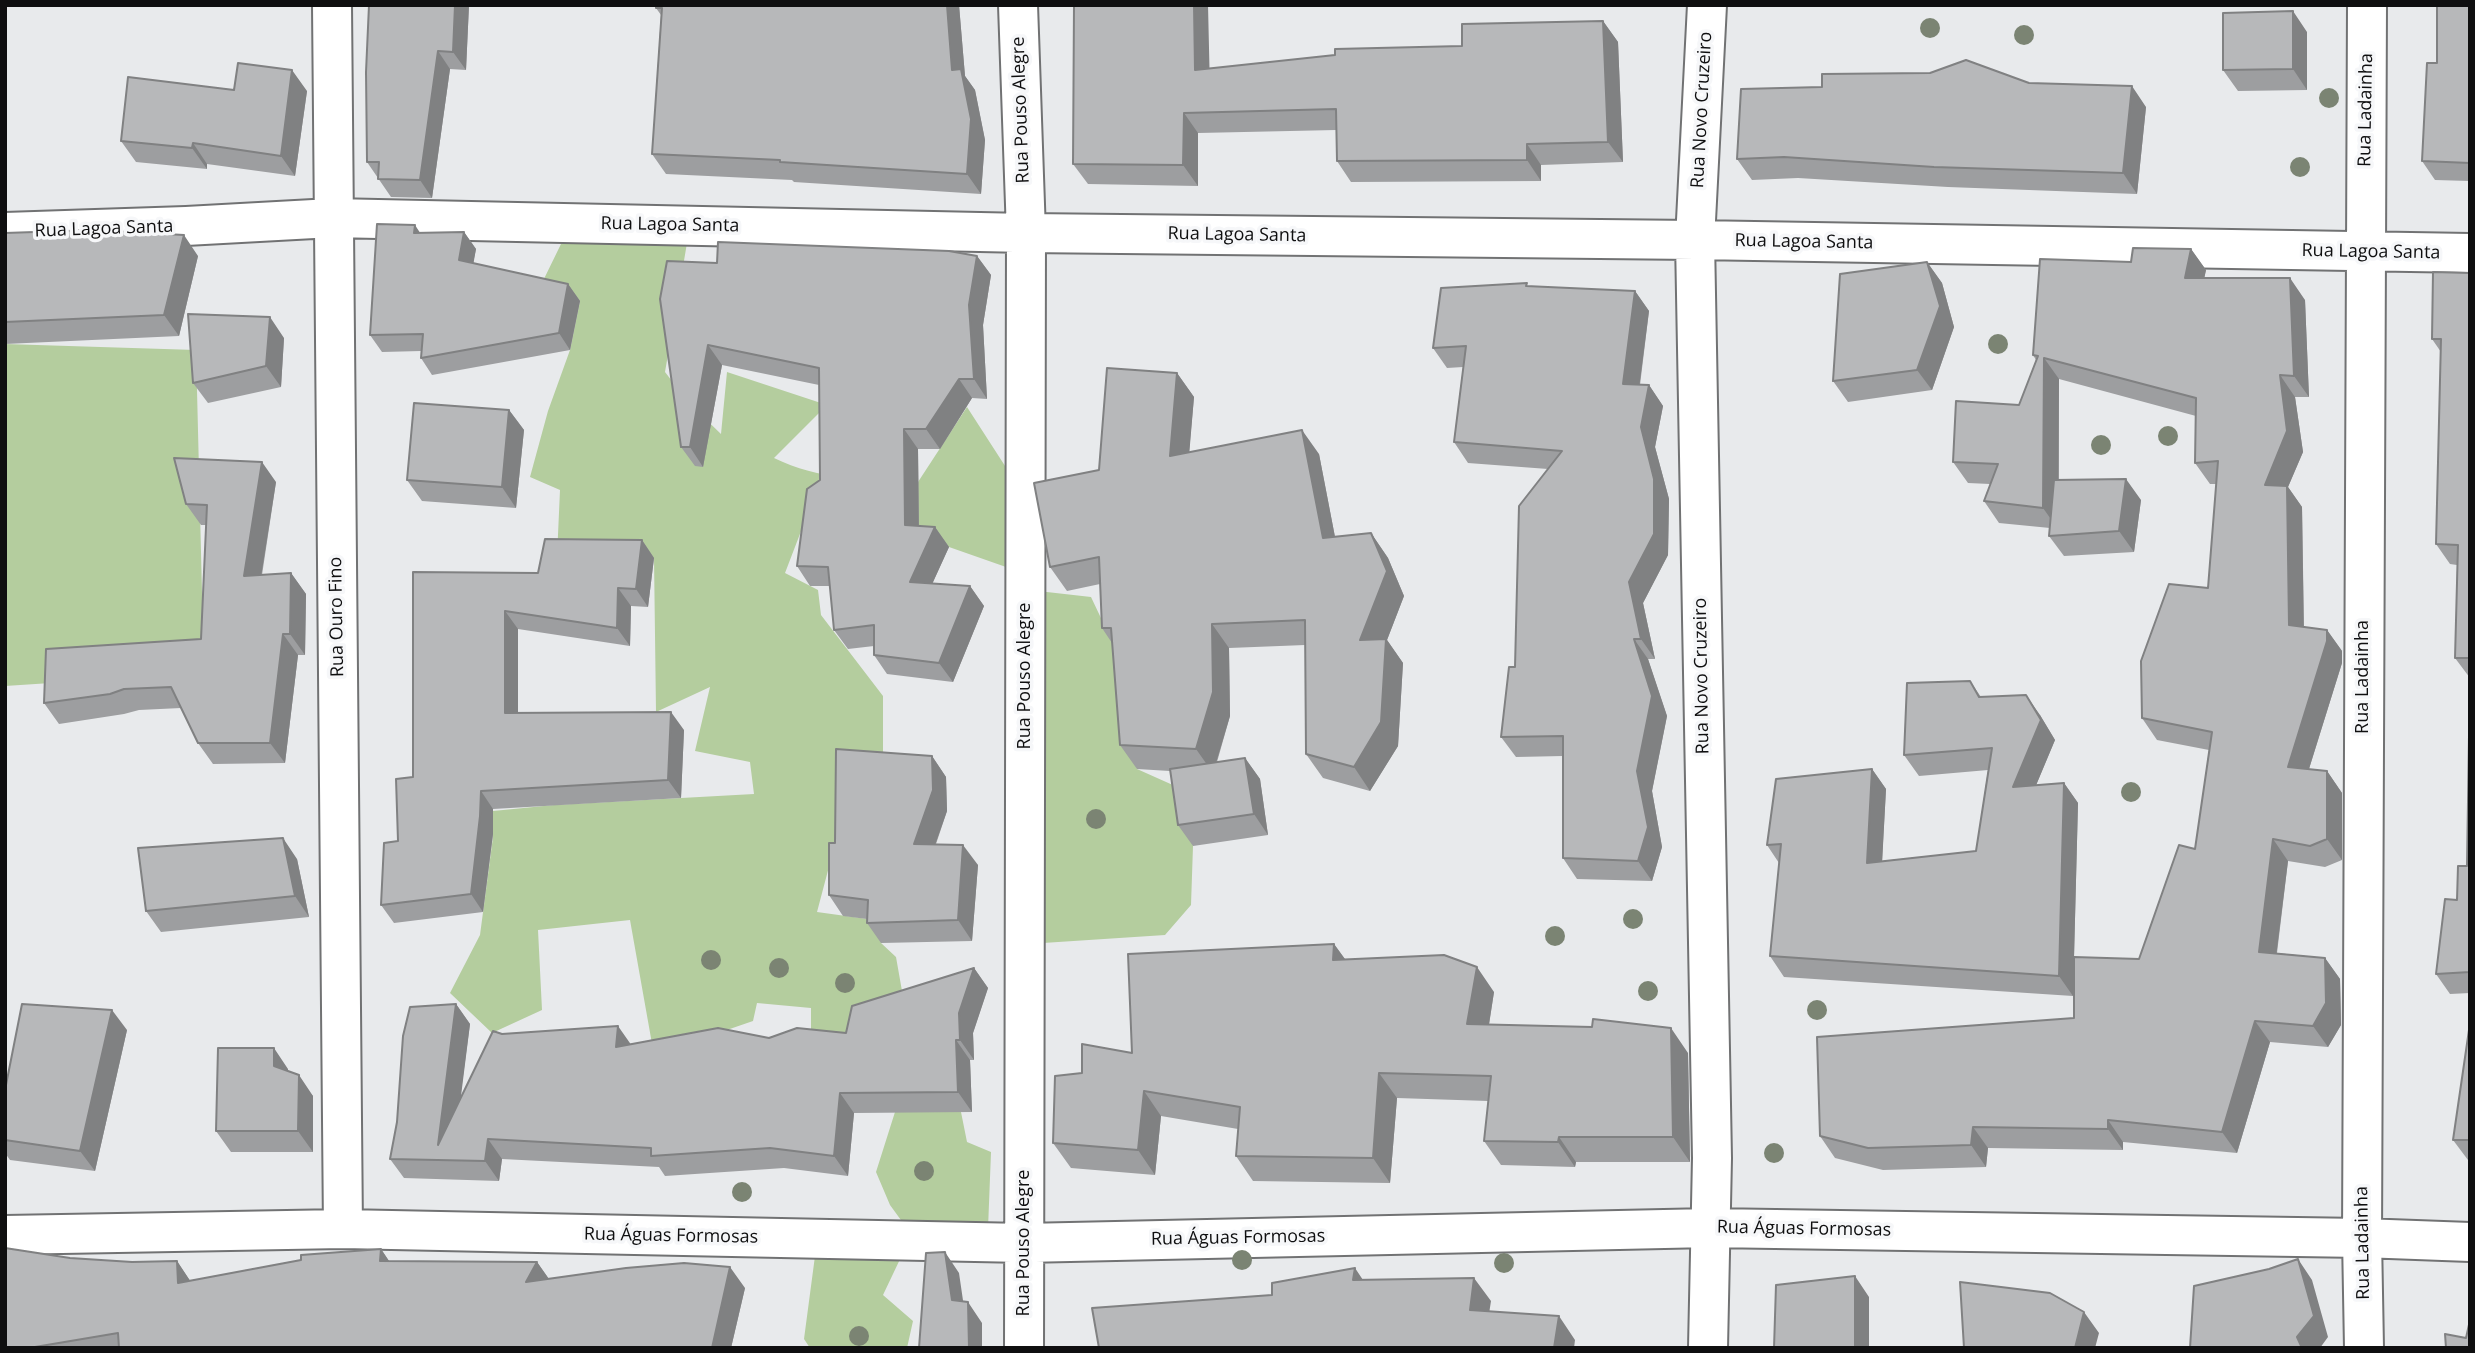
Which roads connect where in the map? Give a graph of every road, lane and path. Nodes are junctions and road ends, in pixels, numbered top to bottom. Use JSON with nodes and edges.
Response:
{"nodes":[{"id":1,"x":332,"y":5,"type":"edge"},
{"id":2,"x":1018,"y":5,"type":"edge"},
{"id":3,"x":1707,"y":5,"type":"edge"},
{"id":4,"x":2367,"y":5,"type":"edge"},
{"id":5,"x":332,"y":218,"type":"junction"},
{"id":6,"x":5,"y":232,"type":"edge"},
{"id":7,"x":1026,"y":233,"type":"junction"},
{"id":8,"x":1695,"y":240,"type":"junction"},
{"id":9,"x":2365,"y":253,"type":"junction"},
{"id":10,"x":2470,"y":253,"type":"edge"},
{"id":11,"x":1710,"y":1228,"type":"junction"},
{"id":12,"x":343,"y":1229,"type":"junction"},
{"id":13,"x":5,"y":1235,"type":"edge"},
{"id":14,"x":2362,"y":1238,"type":"junction"},
{"id":15,"x":2470,"y":1242,"type":"edge"},
{"id":16,"x":1024,"y":1243,"type":"junction"},
{"id":17,"x":1024,"y":1348,"type":"edge"},
{"id":18,"x":1708,"y":1348,"type":"edge"},
{"id":19,"x":2364,"y":1348,"type":"edge"}],
"edges":[{"from":1,"to":5,"type":"street","name":"Rua Ouro Fino"},
{"from":2,"to":7,"type":"street","name":"Rua Pouso Alegre"},
{"from":3,"to":8,"type":"street","name":"Rua Novo Cruzeiro"},
{"from":4,"to":9,"type":"street","name":"Rua Ladainha"},
{"from":5,"to":6,"type":"street","name":"Rua Lagoa Santa"},
{"from":5,"to":7,"type":"street","name":"Rua Lagoa Santa"},
{"from":5,"to":12,"type":"street","name":"Rua Ouro Fino"},
{"from":7,"to":8,"type":"street","name":"Rua Lagoa Santa"},
{"from":7,"to":16,"type":"street","name":"Rua Pouso Alegre"},
{"from":8,"to":9,"type":"street","name":"Rua Lagoa Santa"},
{"from":8,"to":11,"type":"street","name":"Rua Novo Cruzeiro"},
{"from":9,"to":10,"type":"street","name":"Rua Lagoa Santa"},
{"from":9,"to":14,"type":"street","name":"Rua Ladainha"},
{"from":11,"to":14,"type":"street","name":"Rua Águas Formosas"},
{"from":11,"to":16,"type":"street","name":"Rua Águas Formosas"},
{"from":11,"to":18,"type":"street","name":"Rua Novo Cruzeiro"},
{"from":12,"to":13,"type":"street","name":"Rua Águas Formosas"},
{"from":12,"to":16,"type":"street","name":"Rua Águas Formosas"},
{"from":14,"to":15,"type":"street","name":"Rua Águas Formosas"},
{"from":14,"to":19,"type":"street","name":"Rua Ladainha"},
{"from":16,"to":17,"type":"street","name":"Rua Pouso Alegre"}]}
